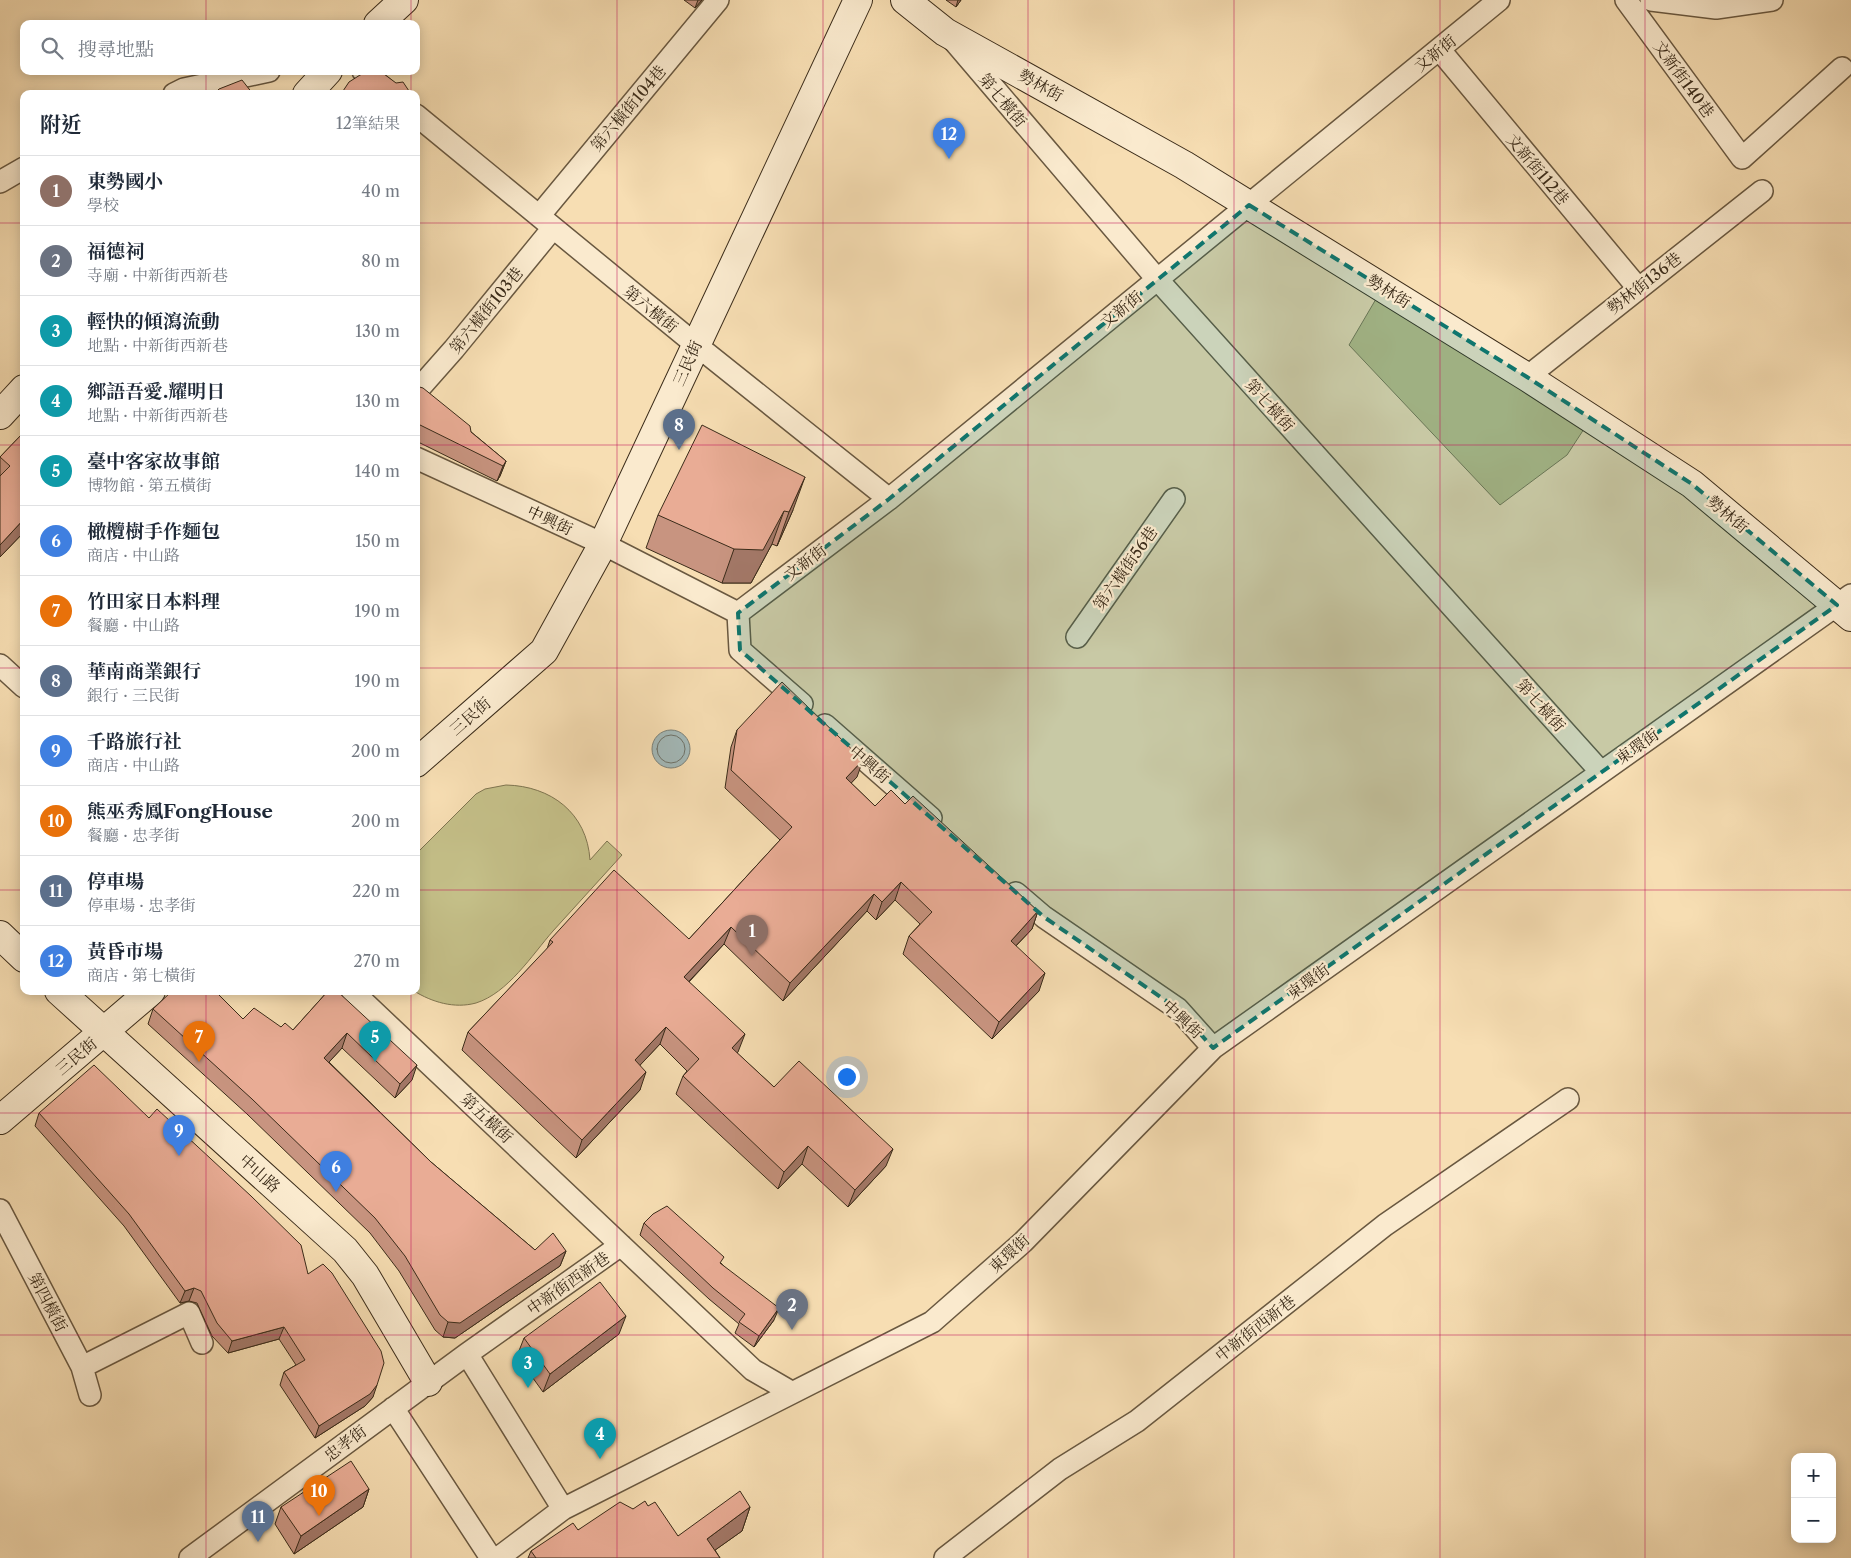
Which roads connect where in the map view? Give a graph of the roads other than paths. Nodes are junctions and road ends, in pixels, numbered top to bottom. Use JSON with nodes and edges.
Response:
{"nodes":[{"id":1,"x":404,"y":0,"type":"edge"},
{"id":2,"x":718,"y":0,"type":"edge"},
{"id":3,"x":858,"y":0,"type":"edge"},
{"id":4,"x":905,"y":0,"type":"edge"},
{"id":5,"x":1499,"y":0,"type":"edge"},
{"id":6,"x":1626,"y":0,"type":"edge"},
{"id":7,"x":1651,"y":0,"type":"edge"},
{"id":8,"x":1772,"y":0,"type":"edge"},
{"id":9,"x":382,"y":20,"type":"edge"},
{"id":10,"x":945,"y":32,"type":"junction"},
{"id":11,"x":1438,"y":49,"type":"junction"},
{"id":12,"x":1842,"y":68,"type":"dead end"},
{"id":13,"x":250,"y":75,"type":"edge"},
{"id":14,"x":324,"y":75,"type":"edge"},
{"id":15,"x":368,"y":75,"type":"edge"},
{"id":16,"x":182,"y":90,"type":"edge"},
{"id":17,"x":311,"y":90,"type":"edge"},
{"id":18,"x":385,"y":90,"type":"edge"},
{"id":19,"x":420,"y":118,"type":"edge"},
{"id":20,"x":20,"y":170,"type":"edge"},
{"id":21,"x":0,"y":182,"type":"edge"},
{"id":22,"x":1762,"y":191,"type":"dead end"},
{"id":23,"x":1250,"y":205,"type":"junction"},
{"id":24,"x":546,"y":222,"type":"junction"},
{"id":25,"x":1157,"y":279,"type":"junction"},
{"id":26,"x":1638,"y":288,"type":"junction"},
{"id":27,"x":695,"y":344,"type":"junction"},
{"id":28,"x":1527,"y":376,"type":"junction"},
{"id":29,"x":420,"y":387,"type":"edge"},
{"id":30,"x":420,"y":460,"type":"edge"},
{"id":31,"x":889,"y":499,"type":"junction"},
{"id":32,"x":1174,"y":499,"type":"dead end"},
{"id":33,"x":603,"y":544,"type":"junction"},
{"id":34,"x":1846,"y":606,"type":"edge"},
{"id":35,"x":738,"y":613,"type":"junction"},
{"id":36,"x":1077,"y":637,"type":"dead end"},
{"id":37,"x":0,"y":665,"type":"edge"},
{"id":38,"x":20,"y":683,"type":"edge"},
{"id":39,"x":420,"y":760,"type":"edge"},
{"id":40,"x":1601,"y":772,"type":"junction"},
{"id":41,"x":943,"y":828,"type":"edge"},
{"id":42,"x":1001,"y":879,"type":"edge"},
{"id":43,"x":0,"y":935,"type":"edge"},
{"id":44,"x":20,"y":954,"type":"edge"},
{"id":45,"x":63,"y":995,"type":"edge"},
{"id":46,"x":147,"y":995,"type":"edge"},
{"id":47,"x":356,"y":995,"type":"edge"},
{"id":48,"x":104,"y":1033,"type":"junction"},
{"id":49,"x":1214,"y":1048,"type":"junction"},
{"id":50,"x":1568,"y":1099,"type":"dead end"},
{"id":51,"x":0,"y":1120,"type":"edge"},
{"id":52,"x":0,"y":1210,"type":"edge"},
{"id":53,"x":622,"y":1245,"type":"junction"},
{"id":54,"x":202,"y":1343,"type":"dead end"},
{"id":55,"x":467,"y":1354,"type":"junction"},
{"id":56,"x":82,"y":1367,"type":"junction"},
{"id":57,"x":428,"y":1382,"type":"junction"},
{"id":58,"x":791,"y":1392,"type":"junction"},
{"id":59,"x":90,"y":1395,"type":"dead end"},
{"id":60,"x":394,"y":1408,"type":"junction"},
{"id":61,"x":563,"y":1509,"type":"junction"},
{"id":62,"x":190,"y":1558,"type":"edge"},
{"id":63,"x":491,"y":1558,"type":"edge"},
{"id":64,"x":498,"y":1558,"type":"edge"},
{"id":65,"x":945,"y":1558,"type":"edge"}],
"edges":[{"from":1,"to":9,"type":"street"},
{"from":2,"to":24,"type":"street","name":"第六橫街104巷"},
{"from":3,"to":27,"type":"street","name":"三民街"},
{"from":4,"to":10,"type":"street","name":"勢林街"},
{"from":5,"to":11,"type":"street","name":"文新街"},
{"from":6,"to":12,"type":"street","name":"文新街140巷"},
{"from":7,"to":8,"type":"street"},
{"from":10,"to":23,"type":"street","name":"勢林街"},
{"from":10,"to":25,"type":"street","name":"第七橫街"},
{"from":11,"to":23,"type":"street","name":"文新街"},
{"from":11,"to":26,"type":"street","name":"文新街112巷"},
{"from":13,"to":16,"type":"street"},
{"from":14,"to":17,"type":"street"},
{"from":15,"to":18,"type":"street"},
{"from":19,"to":24,"type":"street","name":"第六橫街"},
{"from":20,"to":21,"type":"street"},
{"from":22,"to":26,"type":"street","name":"勢林街136巷"},
{"from":23,"to":25,"type":"street","name":"文新街"},
{"from":23,"to":28,"type":"street","name":"勢林街"},
{"from":24,"to":27,"type":"street","name":"第六橫街"},
{"from":24,"to":29,"type":"street","name":"第六橫街103巷"},
{"from":25,"to":31,"type":"street","name":"文新街"},
{"from":25,"to":40,"type":"street","name":"第七橫街"},
{"from":26,"to":28,"type":"street","name":"勢林街136巷"},
{"from":27,"to":31,"type":"street","name":"第六橫街"},
{"from":27,"to":33,"type":"street","name":"三民街"},
{"from":28,"to":34,"type":"street","name":"勢林街"},
{"from":30,"to":33,"type":"street","name":"中興街"},
{"from":31,"to":35,"type":"street","name":"文新街"},
{"from":32,"to":36,"type":"street","name":"第六橫街56巷"},
{"from":33,"to":35,"type":"street","name":"中興街"},
{"from":33,"to":39,"type":"street","name":"三民街"},
{"from":34,"to":40,"type":"street","name":"東環街"},
{"from":35,"to":41,"type":"street","name":"中興街"},
{"from":37,"to":38,"type":"street"},
{"from":40,"to":49,"type":"street","name":"東環街"},
{"from":42,"to":49,"type":"street","name":"中興街"},
{"from":43,"to":44,"type":"street"},
{"from":45,"to":48,"type":"street","name":"中山路"},
{"from":46,"to":48,"type":"street","name":"三民街"},
{"from":47,"to":53,"type":"street","name":"第五橫街"},
{"from":48,"to":51,"type":"street","name":"三民街"},
{"from":48,"to":57,"type":"street","name":"中山路"},
{"from":49,"to":58,"type":"street","name":"東環街"},
{"from":50,"to":65,"type":"street","name":"中新街西新巷"},
{"from":52,"to":56,"type":"street","name":"第四橫街"},
{"from":53,"to":55,"type":"street","name":"中新街西新巷"},
{"from":53,"to":58,"type":"street","name":"中新街西新巷"},
{"from":54,"to":56,"type":"street"},
{"from":55,"to":57,"type":"street","name":"中新街西新巷"},
{"from":55,"to":61,"type":"street"},
{"from":56,"to":59,"type":"street","name":"第四橫街"},
{"from":57,"to":60,"type":"street","name":"忠孝街"},
{"from":58,"to":61,"type":"street","name":"東環街"},
{"from":60,"to":62,"type":"street","name":"忠孝街"},
{"from":60,"to":63,"type":"street"},
{"from":61,"to":64,"type":"street","name":"東環街"}]}
